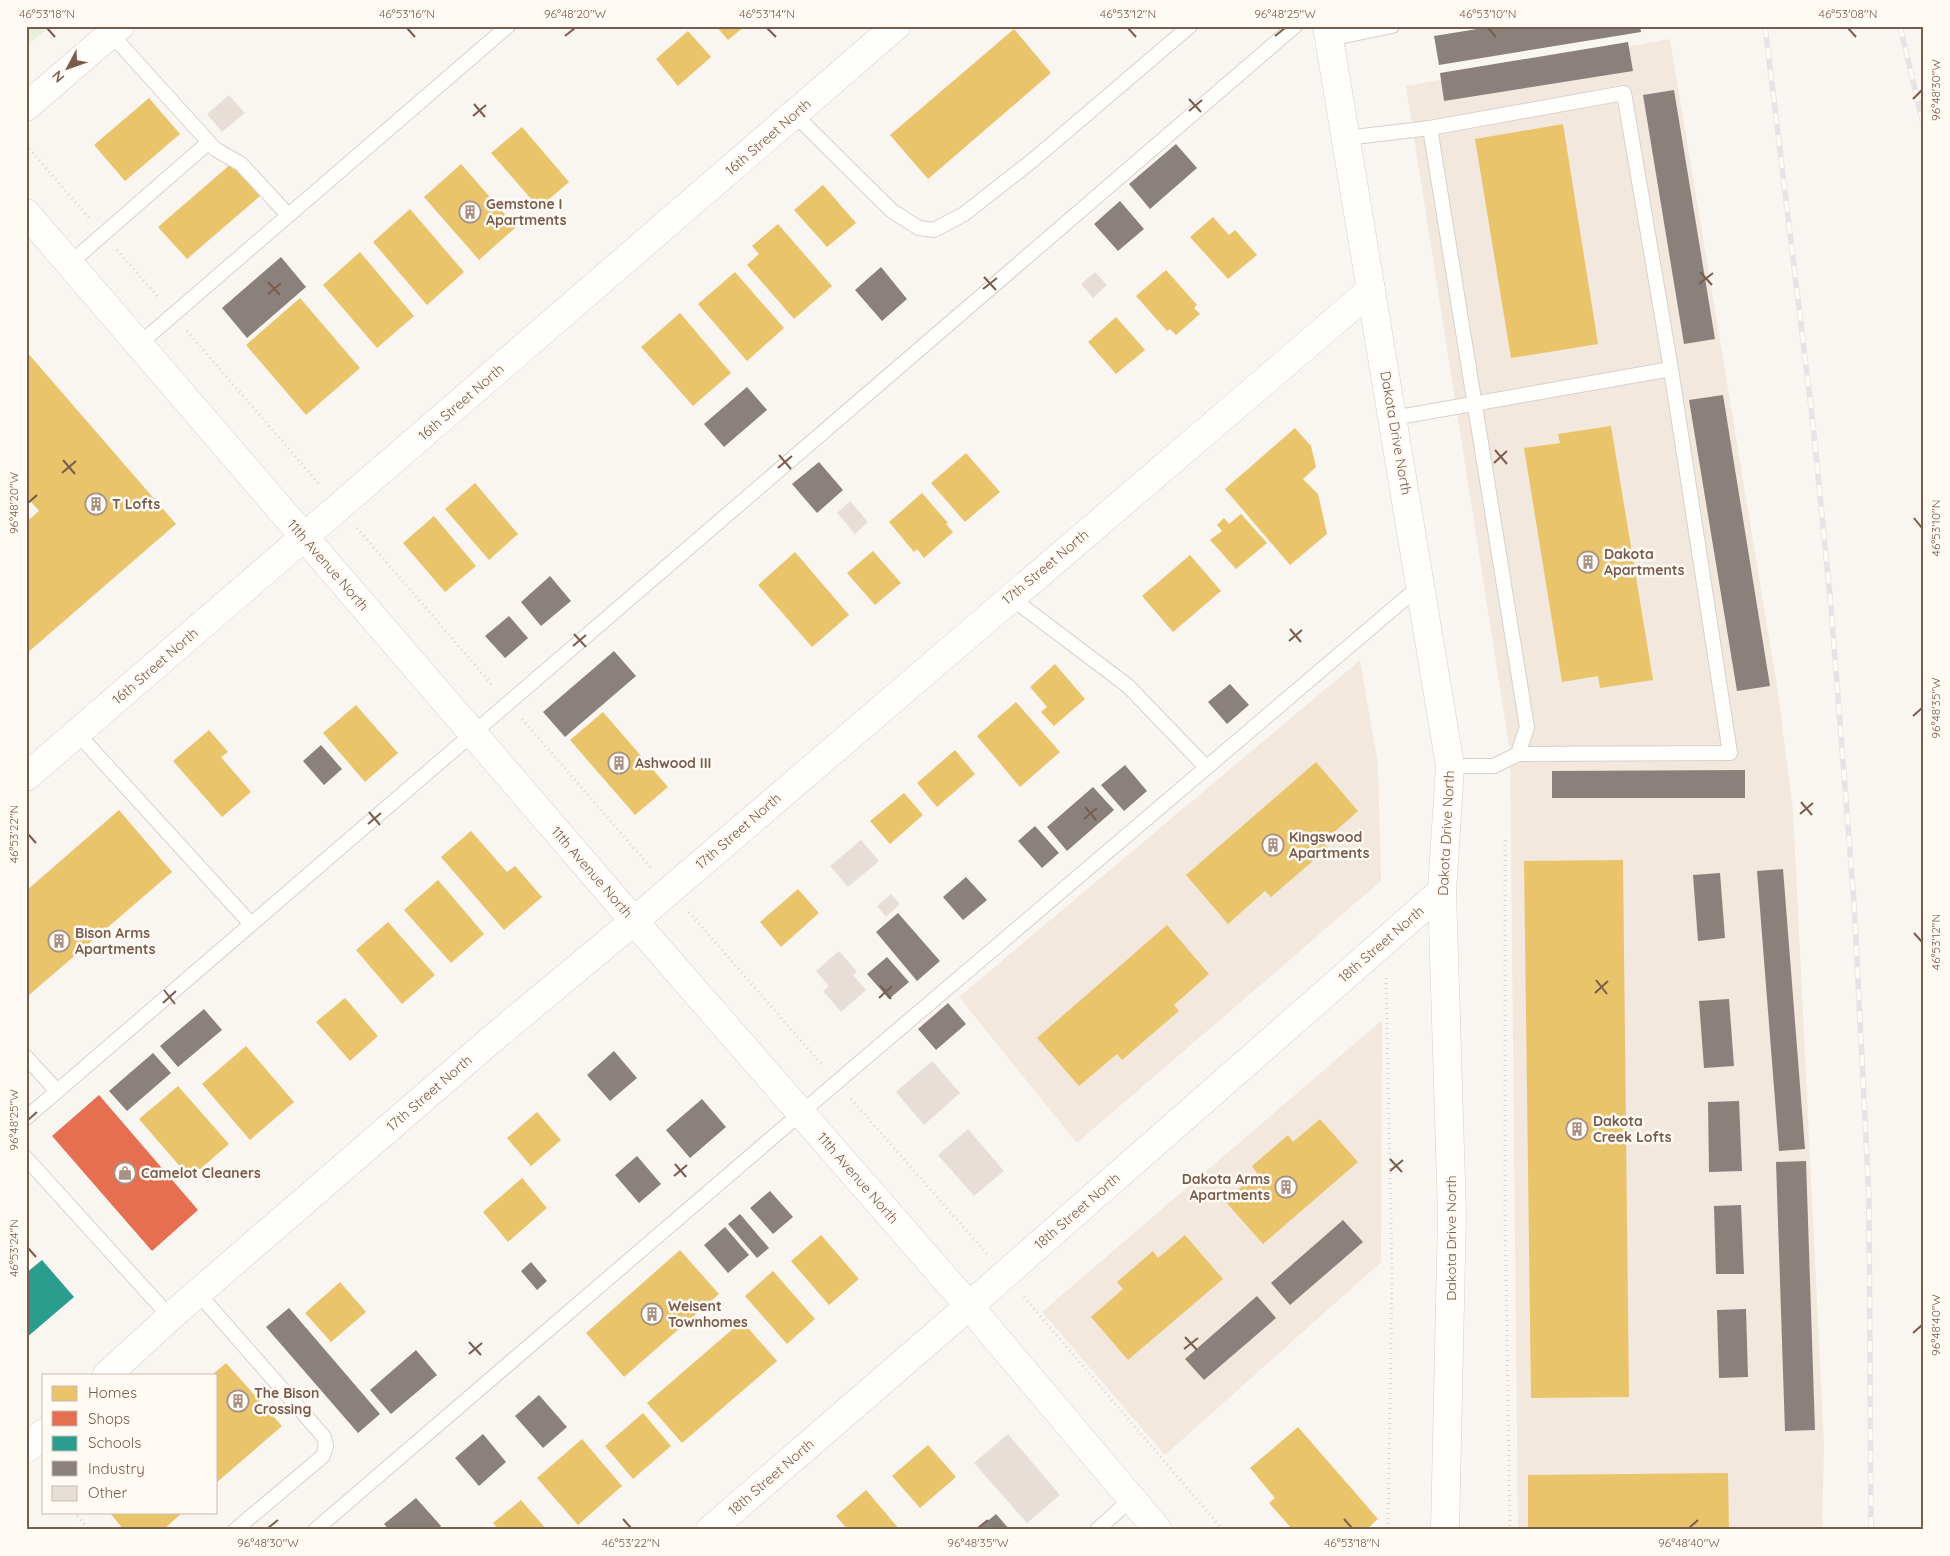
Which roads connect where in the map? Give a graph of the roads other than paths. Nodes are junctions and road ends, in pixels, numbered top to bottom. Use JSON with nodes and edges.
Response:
{"nodes":[{"id":1,"x":508,"y":26,"type":"edge"},
{"id":2,"x":896,"y":26,"type":"edge"},
{"id":3,"x":1190,"y":26,"type":"edge"},
{"id":4,"x":1296,"y":26,"type":"edge"},
{"id":5,"x":1392,"y":26,"type":"edge"},
{"id":6,"x":115,"y":30,"type":"edge"},
{"id":7,"x":1328,"y":32,"type":"edge"},
{"id":8,"x":26,"y":107,"type":"edge"},
{"id":9,"x":794,"y":114,"type":"junction"},
{"id":10,"x":1430,"y":128,"type":"junction"},
{"id":11,"x":1346,"y":138,"type":"junction"},
{"id":12,"x":209,"y":142,"type":"junction"},
{"id":13,"x":26,"y":214,"type":"edge"},
{"id":14,"x":288,"y":215,"type":"junction"},
{"id":15,"x":69,"y":264,"type":"junction"},
{"id":16,"x":1372,"y":290,"type":"junction"},
{"id":17,"x":138,"y":345,"type":"junction"},
{"id":18,"x":1671,"y":369,"type":"junction"},
{"id":19,"x":1475,"y":402,"type":"junction"},
{"id":20,"x":1393,"y":418,"type":"junction"},
{"id":21,"x":304,"y":537,"type":"junction"},
{"id":22,"x":1421,"y":585,"type":"junction"},
{"id":23,"x":1010,"y":597,"type":"junction"},
{"id":24,"x":77,"y":732,"type":"junction"},
{"id":25,"x":472,"y":732,"type":"junction"},
{"id":26,"x":1518,"y":754,"type":"junction"},
{"id":27,"x":1450,"y":766,"type":"junction"},
{"id":28,"x":1206,"y":767,"type":"junction"},
{"id":29,"x":26,"y":776,"type":"edge"},
{"id":30,"x":1442,"y":891,"type":"junction"},
{"id":31,"x":634,"y":920,"type":"junction"},
{"id":32,"x":251,"y":924,"type":"junction"},
{"id":33,"x":26,"y":1057,"type":"edge"},
{"id":34,"x":57,"y":1091,"type":"junction"},
{"id":35,"x":801,"y":1112,"type":"junction"},
{"id":36,"x":26,"y":1118,"type":"edge"},
{"id":37,"x":26,"y":1158,"type":"edge"},
{"id":38,"x":198,"y":1293,"type":"junction"},
{"id":39,"x":969,"y":1306,"type":"junction"},
{"id":40,"x":170,"y":1317,"type":"junction"},
{"id":41,"x":108,"y":1374,"type":"edge"},
{"id":42,"x":42,"y":1435,"type":"edge"},
{"id":43,"x":26,"y":1449,"type":"edge"},
{"id":44,"x":1132,"y":1499,"type":"junction"},
{"id":45,"x":235,"y":1530,"type":"edge"},
{"id":46,"x":315,"y":1530,"type":"edge"},
{"id":47,"x":710,"y":1530,"type":"edge"},
{"id":48,"x":1097,"y":1530,"type":"edge"},
{"id":49,"x":1158,"y":1530,"type":"edge"},
{"id":50,"x":1446,"y":1530,"type":"edge"}],
"edges":[{"from":1,"to":14,"type":"lane"},
{"from":2,"to":9,"type":"street","name":"16th Street North"},
{"from":3,"to":9,"type":"lane"},
{"from":4,"to":25,"type":"lane"},
{"from":5,"to":7,"type":"lane"},
{"from":6,"to":8,"type":"street"},
{"from":6,"to":12,"type":"lane"},
{"from":7,"to":11,"type":"street","name":"Dakota Drive North"},
{"from":9,"to":21,"type":"street","name":"16th Street North"},
{"from":10,"to":11,"type":"lane"},
{"from":10,"to":18,"type":"lane"},
{"from":10,"to":19,"type":"lane"},
{"from":11,"to":16,"type":"street","name":"Dakota Drive North"},
{"from":12,"to":14,"type":"lane"},
{"from":12,"to":15,"type":"lane"},
{"from":13,"to":15,"type":"street","name":"11th Avenue North"},
{"from":14,"to":17,"type":"lane"},
{"from":15,"to":17,"type":"street","name":"11th Avenue North"},
{"from":16,"to":20,"type":"street","name":"Dakota Drive North"},
{"from":16,"to":23,"type":"street","name":"17th Street North"},
{"from":17,"to":21,"type":"street","name":"11th Avenue North"},
{"from":18,"to":19,"type":"lane"},
{"from":18,"to":26,"type":"lane"},
{"from":19,"to":20,"type":"lane"},
{"from":19,"to":26,"type":"lane"},
{"from":20,"to":22,"type":"street","name":"Dakota Drive North"},
{"from":21,"to":24,"type":"street","name":"16th Street North"},
{"from":21,"to":25,"type":"street","name":"11th Avenue North"},
{"from":22,"to":27,"type":"street","name":"Dakota Drive North"},
{"from":22,"to":28,"type":"lane"},
{"from":23,"to":28,"type":"lane"},
{"from":23,"to":31,"type":"street","name":"17th Street North"},
{"from":24,"to":29,"type":"street","name":"16th Street North"},
{"from":24,"to":32,"type":"lane"},
{"from":25,"to":31,"type":"street","name":"11th Avenue North"},
{"from":25,"to":32,"type":"lane"},
{"from":26,"to":27,"type":"lane"},
{"from":27,"to":30,"type":"street","name":"Dakota Drive North"},
{"from":28,"to":35,"type":"lane"},
{"from":30,"to":39,"type":"street","name":"18th Street North"},
{"from":30,"to":50,"type":"street","name":"Dakota Drive North"},
{"from":31,"to":35,"type":"street","name":"11th Avenue North"},
{"from":31,"to":38,"type":"street","name":"17th Street North"},
{"from":32,"to":34,"type":"lane"},
{"from":33,"to":34,"type":"lane"},
{"from":34,"to":36,"type":"lane"},
{"from":35,"to":39,"type":"street","name":"11th Avenue North"},
{"from":35,"to":46,"type":"lane"},
{"from":37,"to":40,"type":"lane"},
{"from":38,"to":40,"type":"street","name":"17th Street North"},
{"from":38,"to":45,"type":"lane"},
{"from":39,"to":44,"type":"street","name":"11th Avenue North"},
{"from":39,"to":47,"type":"street","name":"18th Street North"},
{"from":40,"to":41,"type":"street","name":"17th Street North"},
{"from":42,"to":43,"type":"street"},
{"from":44,"to":48,"type":"lane"},
{"from":44,"to":49,"type":"street","name":"11th Avenue North"}]}
